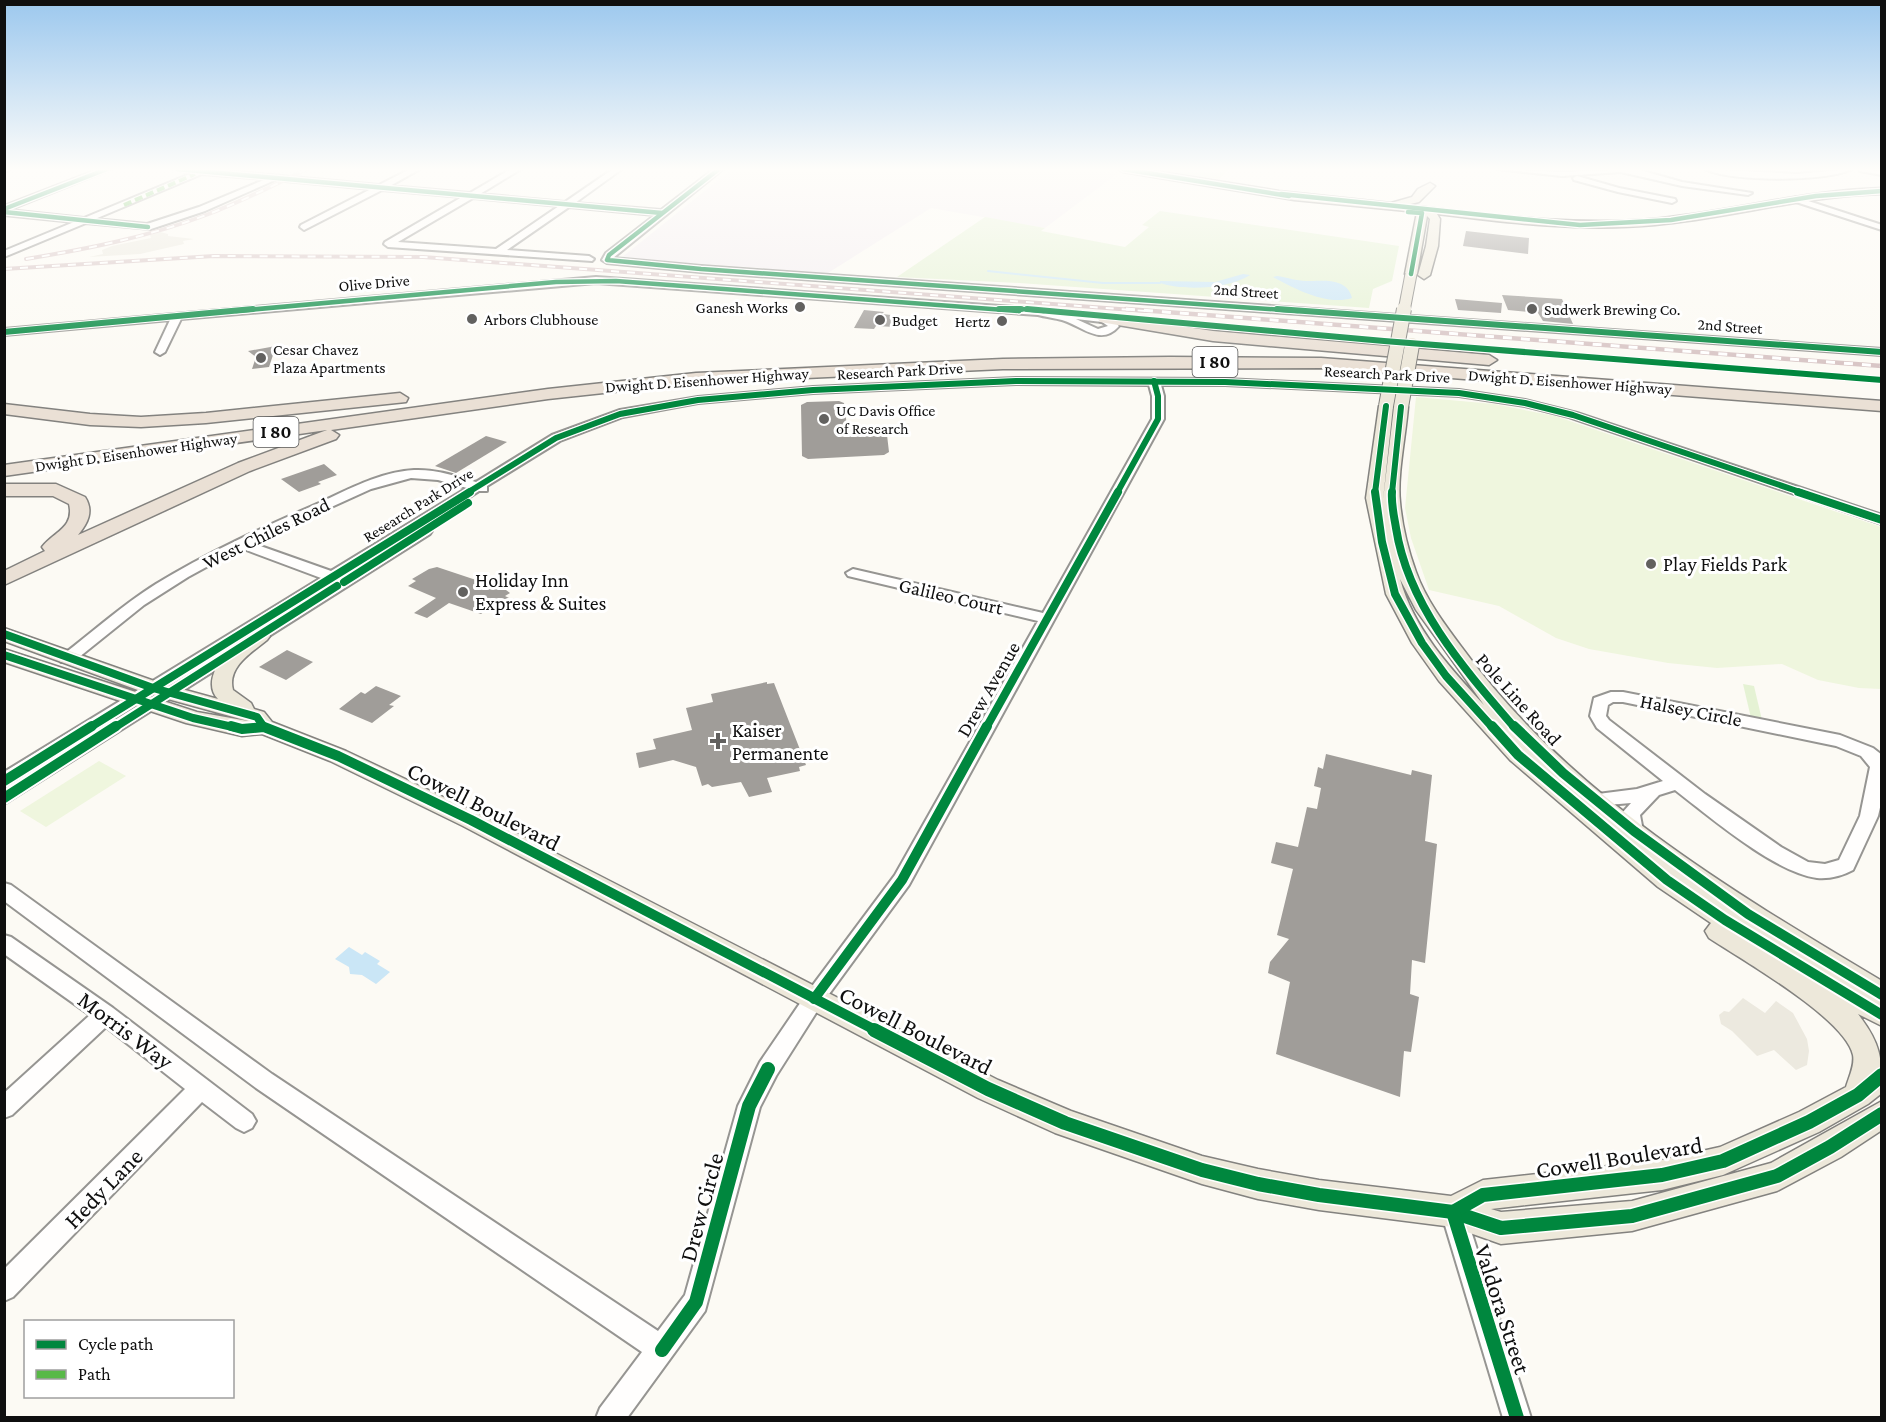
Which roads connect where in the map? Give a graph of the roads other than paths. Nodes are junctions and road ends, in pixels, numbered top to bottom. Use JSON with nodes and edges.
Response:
{"nodes":[{"id":1,"x":52,"y":235,"type":"edge"},
{"id":2,"x":403,"y":235,"type":"edge"},
{"id":3,"x":522,"y":235,"type":"edge"},
{"id":4,"x":634,"y":235,"type":"edge"},
{"id":5,"x":1418,"y":235,"type":"edge"},
{"id":6,"x":1421,"y":235,"type":"edge"},
{"id":7,"x":1433,"y":235,"type":"edge"},
{"id":8,"x":498,"y":252,"type":"junction"},
{"id":9,"x":1430,"y":253,"type":"junction"},
{"id":10,"x":4,"y":254,"type":"edge"},
{"id":11,"x":589,"y":259,"type":"dead end"},
{"id":12,"x":1418,"y":275,"type":"junction"},
{"id":13,"x":178,"y":315,"type":"junction"},
{"id":14,"x":1105,"y":319,"type":"joint"},
{"id":15,"x":4,"y":332,"type":"edge"},
{"id":16,"x":928,"y":351,"type":"dead end"},
{"id":17,"x":160,"y":352,"type":"dead end"},
{"id":18,"x":1881,"y":352,"type":"edge"},
{"id":19,"x":847,"y":355,"type":"dead end"},
{"id":20,"x":1498,"y":361,"type":"junction"},
{"id":21,"x":1155,"y":381,"type":"junction"},
{"id":22,"x":542,"y":387,"type":"junction"},
{"id":23,"x":1881,"y":390,"type":"edge"},
{"id":24,"x":1393,"y":406,"type":"junction"},
{"id":25,"x":1881,"y":406,"type":"edge"},
{"id":26,"x":4,"y":410,"type":"edge"},
{"id":27,"x":4,"y":455,"type":"edge"},
{"id":28,"x":4,"y":471,"type":"edge"},
{"id":29,"x":482,"y":488,"type":"junction"},
{"id":30,"x":4,"y":490,"type":"edge"},
{"id":31,"x":1881,"y":520,"type":"edge"},
{"id":32,"x":242,"y":544,"type":"junction"},
{"id":33,"x":4,"y":572,"type":"edge"},
{"id":34,"x":853,"y":573,"type":"dead end"},
{"id":35,"x":4,"y":579,"type":"edge"},
{"id":36,"x":337,"y":579,"type":"junction"},
{"id":37,"x":1048,"y":619,"type":"junction"},
{"id":38,"x":4,"y":634,"type":"edge"},
{"id":39,"x":260,"y":636,"type":"junction"},
{"id":40,"x":4,"y":655,"type":"edge"},
{"id":41,"x":67,"y":659,"type":"junction"},
{"id":42,"x":151,"y":697,"type":"junction"},
{"id":43,"x":261,"y":722,"type":"junction"},
{"id":44,"x":1879,"y":777,"type":"edge"},
{"id":45,"x":4,"y":782,"type":"edge"},
{"id":46,"x":1675,"y":783,"type":"junction"},
{"id":47,"x":1651,"y":793,"type":"junction"},
{"id":48,"x":4,"y":798,"type":"edge"},
{"id":49,"x":1596,"y":800,"type":"junction"},
{"id":50,"x":1634,"y":831,"type":"junction"},
{"id":51,"x":1667,"y":880,"type":"junction"},
{"id":52,"x":4,"y":890,"type":"edge"},
{"id":53,"x":4,"y":943,"type":"edge"},
{"id":54,"x":1827,"y":962,"type":"junction"},
{"id":55,"x":1881,"y":975,"type":"edge"},
{"id":56,"x":1881,"y":995,"type":"edge"},
{"id":57,"x":814,"y":999,"type":"junction"},
{"id":58,"x":105,"y":1014,"type":"junction"},
{"id":59,"x":1881,"y":1016,"type":"edge"},
{"id":60,"x":768,"y":1069,"type":"joint"},
{"id":61,"x":1881,"y":1075,"type":"edge"},
{"id":62,"x":201,"y":1088,"type":"junction"},
{"id":63,"x":1858,"y":1095,"type":"junction"},
{"id":64,"x":4,"y":1108,"type":"edge"},
{"id":65,"x":1881,"y":1114,"type":"edge"},
{"id":66,"x":244,"y":1121,"type":"dead end"},
{"id":67,"x":1453,"y":1212,"type":"junction"},
{"id":68,"x":4,"y":1288,"type":"edge"},
{"id":69,"x":662,"y":1350,"type":"junction"},
{"id":70,"x":610,"y":1418,"type":"edge"},
{"id":71,"x":1517,"y":1418,"type":"edge"}],
"edges":[{"from":1,"to":10,"type":"street"},
{"from":2,"to":8,"type":"street"},
{"from":3,"to":8,"type":"street"},
{"from":4,"to":18,"type":"street","name":"2nd Street"},
{"from":5,"to":12,"type":"main road","name":"Pole Line Road"},
{"from":6,"to":9,"type":"main road"},
{"from":7,"to":9,"type":"main road","name":"Pole Line Road"},
{"from":8,"to":11,"type":"street"},
{"from":9,"to":12,"type":"main road","name":"Pole Line Road"},
{"from":12,"to":24,"type":"main road","name":"Pole Line Road","bridge":true},
{"from":13,"to":14,"type":"street","name":"Olive Drive"},
{"from":13,"to":15,"type":"street","name":"Olive Drive"},
{"from":13,"to":17,"type":"street"},
{"from":14,"to":20,"type":"highway"},
{"from":16,"to":20,"type":"highway","name":"Dwight D. Eisenhower Highway","number":"I 80"},
{"from":19,"to":22,"type":"highway","name":"Dwight D. Eisenhower Highway","number":"I 80"},
{"from":20,"to":23,"type":"highway","name":"Dwight D. Eisenhower Highway","number":"I 80"},
{"from":21,"to":29,"type":"street","name":"Research Park Drive"},
{"from":21,"to":31,"type":"street","name":"Research Park Drive"},
{"from":21,"to":37,"type":"street","name":"Drew Avenue"},
{"from":22,"to":25,"type":"highway","name":"Dwight D. Eisenhower Highway","number":"I 80"},
{"from":22,"to":28,"type":"highway","name":"Dwight D. Eisenhower Highway","number":"I 80"},
{"from":22,"to":35,"type":"highway"},
{"from":24,"to":49,"type":"main road","name":"Pole Line Road"},
{"from":24,"to":51,"type":"main road","name":"Pole Line Road"},
{"from":26,"to":27,"type":"highway","name":"Dwight D. Eisenhower Highway","number":"I 80"},
{"from":29,"to":32,"type":"street","name":"West Chiles Road"},
{"from":29,"to":36,"type":"street","name":"Research Park Drive"},
{"from":30,"to":33,"type":"highway"},
{"from":32,"to":36,"type":"street"},
{"from":32,"to":41,"type":"street","name":"West Chiles Road"},
{"from":34,"to":37,"type":"street","name":"Galileo Court"},
{"from":36,"to":39,"type":"street","name":"Research Park Drive"},
{"from":36,"to":42,"type":"street","name":"Research Park Drive"},
{"from":37,"to":57,"type":"street","name":"Drew Avenue"},
{"from":38,"to":41,"type":"main road"},
{"from":39,"to":42,"type":"street","name":"Research Park Drive"},
{"from":39,"to":43,"type":"main road"},
{"from":40,"to":42,"type":"main road"},
{"from":41,"to":42,"type":"main road"},
{"from":42,"to":43,"type":"main road","name":"Cowell Boulevard"},
{"from":42,"to":45,"type":"street","name":"Research Park Drive"},
{"from":42,"to":48,"type":"street","name":"Research Park Drive"},
{"from":43,"to":57,"type":"main road","name":"Cowell Boulevard"},
{"from":44,"to":46,"type":"street","name":"Halsey Circle"},
{"from":44,"to":46,"type":"street","name":"Halsey Circle"},
{"from":46,"to":47,"type":"street"},
{"from":47,"to":49,"type":"street"},
{"from":47,"to":50,"type":"street"},
{"from":49,"to":50,"type":"main road","name":"Pole Line Road"},
{"from":50,"to":54,"type":"main road","name":"Pole Line Road"},
{"from":51,"to":59,"type":"main road","name":"Pole Line Road"},
{"from":51,"to":63,"type":"main road"},
{"from":52,"to":69,"type":"street"},
{"from":53,"to":58,"type":"street","name":"Morris Way"},
{"from":54,"to":55,"type":"main road"},
{"from":54,"to":56,"type":"main road","name":"Pole Line Road"},
{"from":57,"to":60,"type":"street","name":"Drew Avenue"},
{"from":57,"to":67,"type":"main road","name":"Cowell Boulevard"},
{"from":58,"to":62,"type":"street","name":"Morris Way"},
{"from":58,"to":64,"type":"street"},
{"from":60,"to":69,"type":"street","name":"Drew Circle"},
{"from":61,"to":63,"type":"main road","name":"Cowell Boulevard"},
{"from":62,"to":66,"type":"street","name":"Morris Way"},
{"from":62,"to":68,"type":"street","name":"Hedy Lane"},
{"from":63,"to":67,"type":"main road","name":"Cowell Boulevard"},
{"from":65,"to":67,"type":"main road","name":"Cowell Boulevard"},
{"from":67,"to":71,"type":"street","name":"Valdora Street"},
{"from":69,"to":70,"type":"street","name":"Drew Circle"}]}
